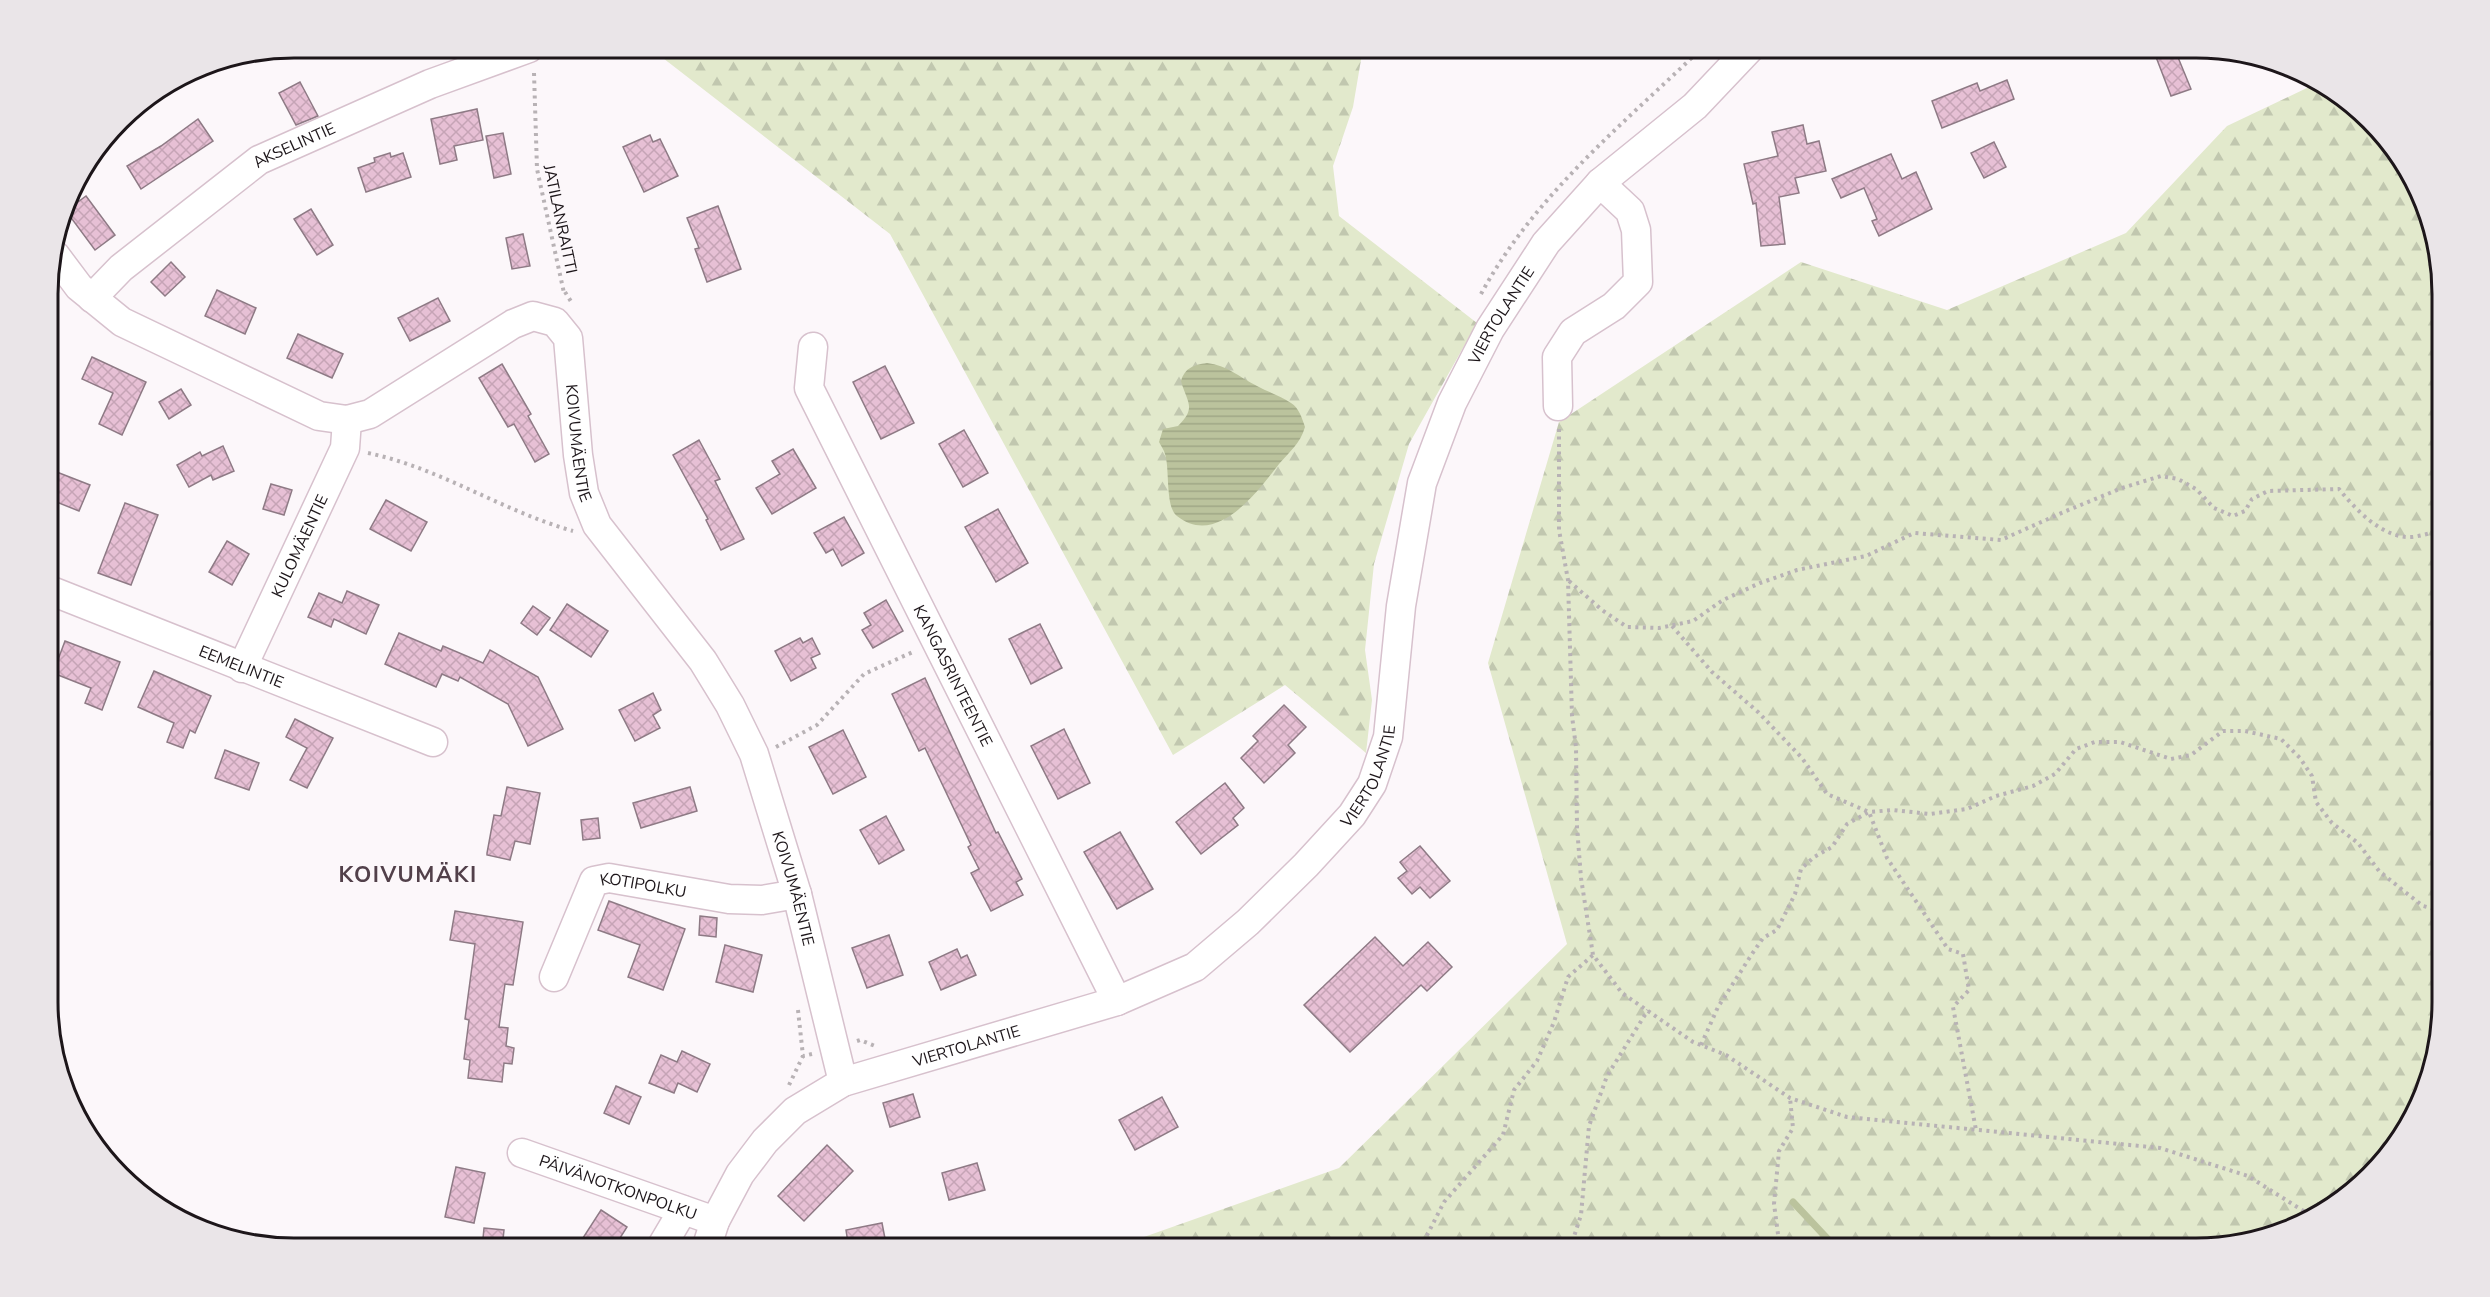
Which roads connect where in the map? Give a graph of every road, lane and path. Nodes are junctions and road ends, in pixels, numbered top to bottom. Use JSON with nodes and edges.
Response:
{"nodes":[{"id":1,"x":1691,"y":58,"type":"edge"},
{"id":2,"x":1741,"y":58,"type":"edge"},
{"id":3,"x":532,"y":59,"type":"edge"},
{"id":4,"x":1600,"y":183,"type":"junction"},
{"id":5,"x":61,"y":263,"type":"edge"},
{"id":6,"x":565,"y":292,"type":"junction"},
{"id":7,"x":92,"y":298,"type":"junction"},
{"id":8,"x":1478,"y":299,"type":"dead end"},
{"id":9,"x":566,"y":317,"type":"junction"},
{"id":10,"x":813,"y":347,"type":"dead end"},
{"id":11,"x":1558,"y":406,"type":"joint"},
{"id":12,"x":347,"y":420,"type":"junction"},
{"id":13,"x":345,"y":448,"type":"junction"},
{"id":14,"x":597,"y":525,"type":"junction"},
{"id":15,"x":2432,"y":533,"type":"edge"},
{"id":16,"x":1568,"y":580,"type":"junction"},
{"id":17,"x":58,"y":594,"type":"edge"},
{"id":18,"x":1672,"y":625,"type":"junction"},
{"id":19,"x":938,"y":640,"type":"junction"},
{"id":20,"x":242,"y":668,"type":"junction"},
{"id":21,"x":433,"y":742,"type":"dead end"},
{"id":22,"x":754,"y":754,"type":"junction"},
{"id":23,"x":1869,"y":812,"type":"junction"},
{"id":24,"x":797,"y":894,"type":"junction"},
{"id":25,"x":2432,"y":908,"type":"edge"},
{"id":26,"x":1593,"y":955,"type":"junction"},
{"id":27,"x":554,"y":977,"type":"dead end"},
{"id":28,"x":796,"y":1000,"type":"dead end"},
{"id":29,"x":1117,"y":1001,"type":"junction"},
{"id":30,"x":1648,"y":1010,"type":"junction"},
{"id":31,"x":1701,"y":1045,"type":"junction"},
{"id":32,"x":836,"y":1047,"type":"junction"},
{"id":33,"x":878,"y":1048,"type":"dead end"},
{"id":34,"x":843,"y":1082,"type":"junction"},
{"id":35,"x":1790,"y":1098,"type":"junction"},
{"id":36,"x":1976,"y":1131,"type":"junction"},
{"id":37,"x":522,"y":1152,"type":"dead end"},
{"id":38,"x":683,"y":1210,"type":"junction"},
{"id":39,"x":2305,"y":1212,"type":"edge"},
{"id":40,"x":715,"y":1221,"type":"junction"},
{"id":41,"x":666,"y":1238,"type":"edge"},
{"id":42,"x":710,"y":1238,"type":"edge"},
{"id":43,"x":1426,"y":1238,"type":"edge"},
{"id":44,"x":1574,"y":1238,"type":"edge"},
{"id":45,"x":1779,"y":1238,"type":"edge"}],
"edges":[{"from":1,"to":8,"type":"path"},
{"from":2,"to":4,"type":"street","name":"VIERTOLANTIE"},
{"from":3,"to":6,"type":"path","name":"JATILANRAITTI"},
{"from":3,"to":7,"type":"street","name":"AKSELINTIE"},
{"from":4,"to":11,"type":"street"},
{"from":4,"to":29,"type":"street","name":"VIERTOLANTIE"},
{"from":5,"to":7,"type":"street"},
{"from":6,"to":9,"type":"path","name":"JATILANRAITTI"},
{"from":6,"to":9,"type":"path"},
{"from":7,"to":12,"type":"street"},
{"from":9,"to":12,"type":"street"},
{"from":9,"to":14,"type":"street","name":"KOIVUMÄENTIE"},
{"from":10,"to":19,"type":"street","name":"KANGASRINTEENTIE"},
{"from":11,"to":16,"type":"path"},
{"from":12,"to":13,"type":"street","name":"KULOMÄENTIE"},
{"from":13,"to":14,"type":"path"},
{"from":13,"to":20,"type":"street","name":"KULOMÄENTIE"},
{"from":14,"to":22,"type":"street","name":"KOIVUMÄENTIE"},
{"from":15,"to":18,"type":"path"},
{"from":16,"to":18,"type":"path"},
{"from":16,"to":26,"type":"path"},
{"from":17,"to":20,"type":"street","name":"EEMELINTIE"},
{"from":18,"to":23,"type":"path"},
{"from":19,"to":22,"type":"path"},
{"from":19,"to":29,"type":"street","name":"KANGASRINTEENTIE"},
{"from":20,"to":21,"type":"street","name":"EEMELINTIE"},
{"from":22,"to":24,"type":"street","name":"KOIVUMÄENTIE"},
{"from":23,"to":25,"type":"path"},
{"from":23,"to":31,"type":"path"},
{"from":23,"to":36,"type":"path"},
{"from":24,"to":27,"type":"street","name":"KOTIPOLKU"},
{"from":24,"to":32,"type":"street","name":"KOIVUMÄENTIE"},
{"from":26,"to":30,"type":"path"},
{"from":26,"to":43,"type":"path"},
{"from":28,"to":32,"type":"path"},
{"from":29,"to":34,"type":"street","name":"VIERTOLANTIE"},
{"from":30,"to":31,"type":"path"},
{"from":30,"to":44,"type":"path"},
{"from":31,"to":35,"type":"path"},
{"from":32,"to":33,"type":"path"},
{"from":32,"to":34,"type":"street","name":"KOIVUMÄENTIE"},
{"from":34,"to":40,"type":"street","name":"VIERTOLANTIE"},
{"from":35,"to":36,"type":"path"},
{"from":35,"to":45,"type":"path"},
{"from":36,"to":39,"type":"path"},
{"from":37,"to":38,"type":"street","name":"PÄIVÄNOTKONPOLKU"},
{"from":38,"to":40,"type":"street","name":"PÄIVÄNOTKONPOLKU"},
{"from":38,"to":41,"type":"street"},
{"from":40,"to":42,"type":"street","name":"VIERTOLANTIE"}]}
